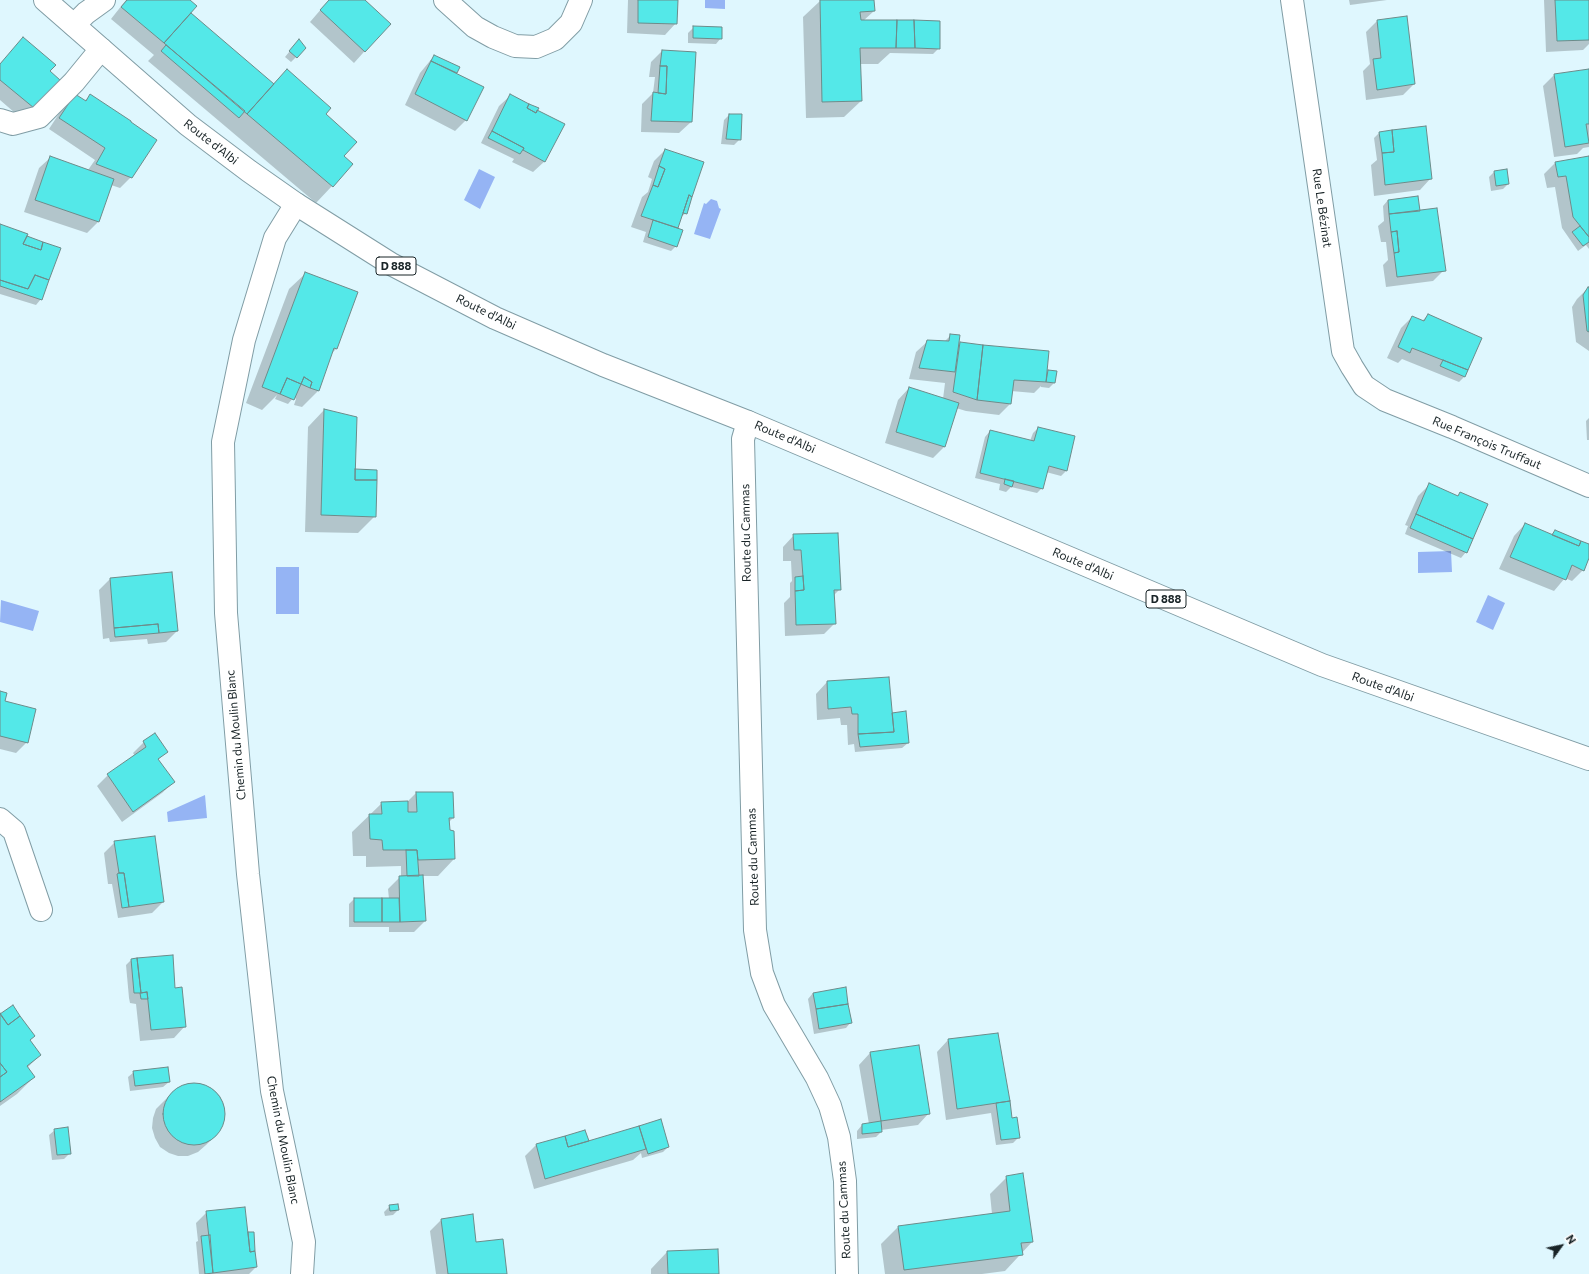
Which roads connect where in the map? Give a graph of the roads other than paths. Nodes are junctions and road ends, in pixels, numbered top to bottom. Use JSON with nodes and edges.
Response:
{"nodes":[{"id":1,"x":45,"y":0,"type":"edge"},
{"id":2,"x":104,"y":0,"type":"edge"},
{"id":3,"x":445,"y":0,"type":"edge"},
{"id":4,"x":581,"y":0,"type":"edge"},
{"id":5,"x":1292,"y":0,"type":"edge"},
{"id":6,"x":74,"y":25,"type":"junction"},
{"id":7,"x":101,"y":49,"type":"junction"},
{"id":8,"x":0,"y":120,"type":"edge"},
{"id":9,"x":296,"y":204,"type":"junction"},
{"id":10,"x":1385,"y":400,"type":"joint"},
{"id":11,"x":748,"y":422,"type":"junction"},
{"id":12,"x":1589,"y":486,"type":"edge"},
{"id":13,"x":1589,"y":759,"type":"edge"},
{"id":14,"x":0,"y":819,"type":"edge"},
{"id":15,"x":41,"y":910,"type":"dead end"},
{"id":16,"x":302,"y":1274,"type":"edge"},
{"id":17,"x":847,"y":1274,"type":"edge"}],
"edges":[{"from":1,"to":6,"type":"street","name":"Route d'Albi","number":"D 888"},
{"from":2,"to":6,"type":"street"},
{"from":3,"to":4,"type":"street"},
{"from":5,"to":10,"type":"street","name":"Rue Le Bézinat"},
{"from":6,"to":7,"type":"street","name":"Route d'Albi","number":"D 888"},
{"from":7,"to":8,"type":"street"},
{"from":7,"to":9,"type":"street","name":"Route d'Albi","number":"D 888"},
{"from":9,"to":11,"type":"street","name":"Route d'Albi","number":"D 888"},
{"from":9,"to":16,"type":"street","name":"Chemin du Moulin Blanc"},
{"from":10,"to":12,"type":"street","name":"Rue François Truffaut"},
{"from":11,"to":13,"type":"street","name":"Route d'Albi","number":"D 888"},
{"from":11,"to":17,"type":"street","name":"Route du Cammas"},
{"from":14,"to":15,"type":"street"}]}
